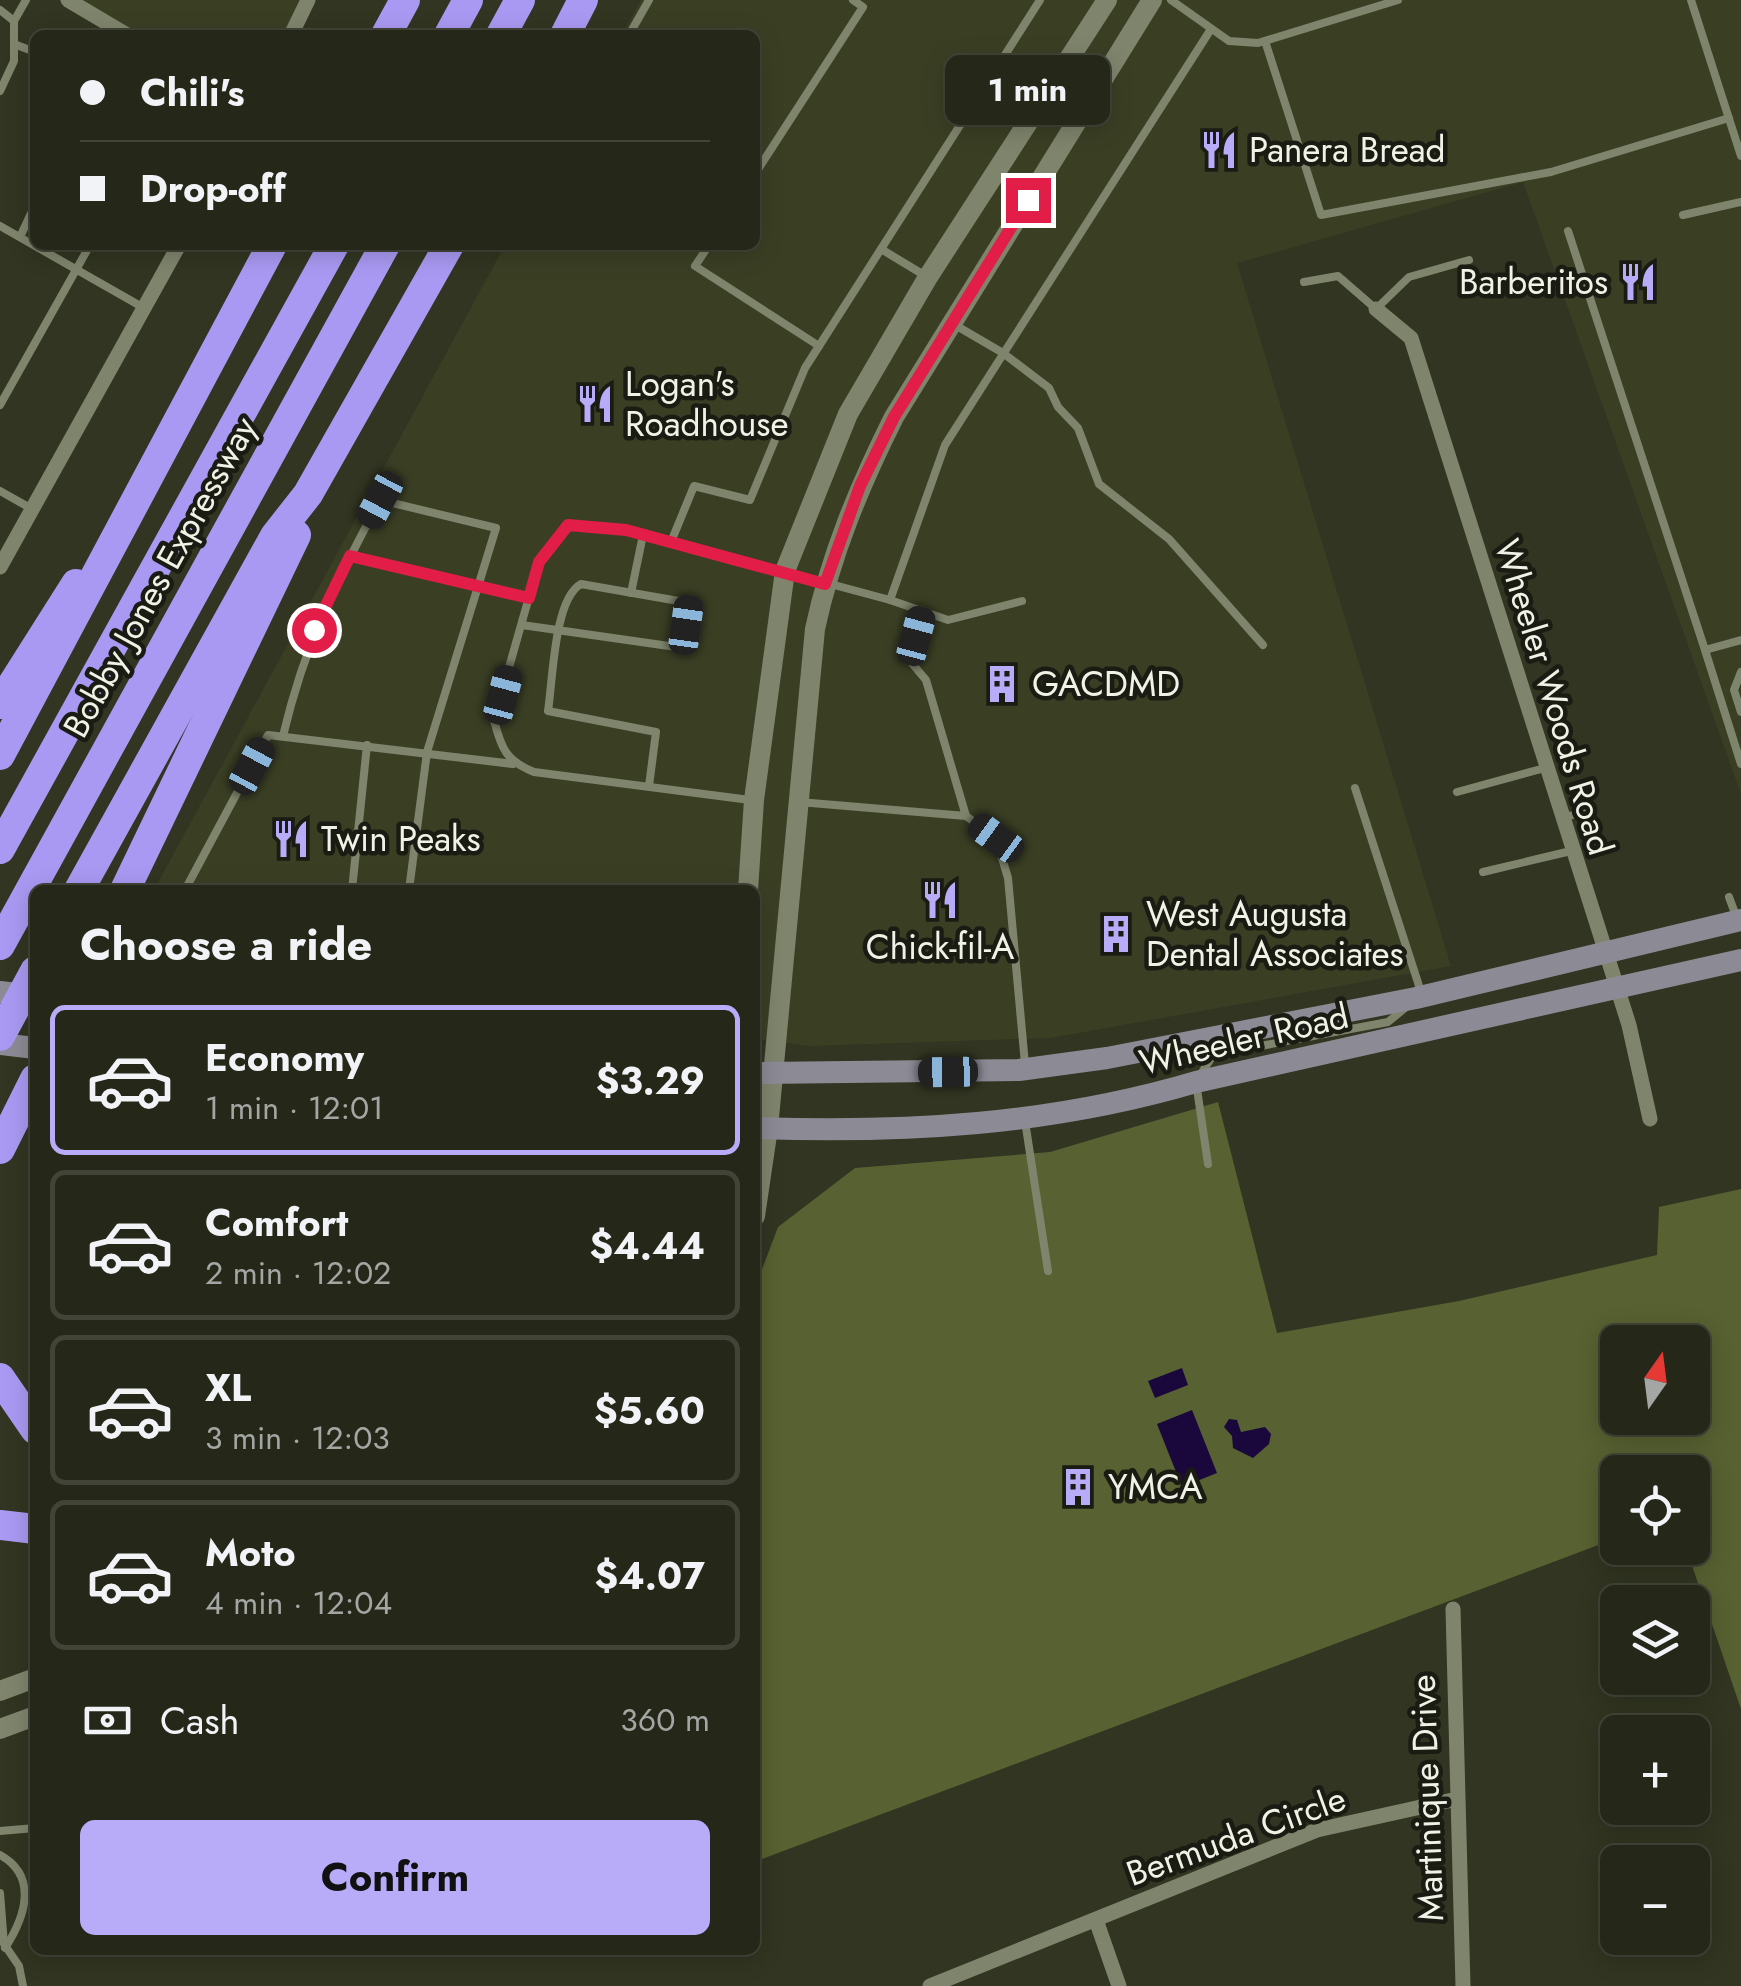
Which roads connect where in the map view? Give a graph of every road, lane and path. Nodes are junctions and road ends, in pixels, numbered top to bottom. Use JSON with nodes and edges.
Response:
{"nodes":[{"id":1,"x":26,"y":0,"type":"edge"},
{"id":2,"x":68,"y":0,"type":"edge"},
{"id":3,"x":308,"y":0,"type":"edge"},
{"id":4,"x":405,"y":0,"type":"edge"},
{"id":5,"x":468,"y":0,"type":"edge"},
{"id":6,"x":520,"y":0,"type":"edge"},
{"id":7,"x":583,"y":0,"type":"edge"},
{"id":8,"x":648,"y":0,"type":"edge"},
{"id":9,"x":853,"y":0,"type":"edge"},
{"id":10,"x":1040,"y":0,"type":"edge"},
{"id":11,"x":1107,"y":0,"type":"edge"},
{"id":12,"x":1152,"y":0,"type":"edge"},
{"id":13,"x":1171,"y":0,"type":"edge"},
{"id":14,"x":1398,"y":0,"type":"edge"},
{"id":15,"x":1691,"y":0,"type":"edge"},
{"id":16,"x":0,"y":10,"type":"edge"},
{"id":17,"x":14,"y":21,"type":"junction"},
{"id":18,"x":1211,"y":29,"type":"junction"},
{"id":19,"x":119,"y":30,"type":"edge"},
{"id":20,"x":293,"y":30,"type":"edge"},
{"id":21,"x":389,"y":30,"type":"edge"},
{"id":22,"x":452,"y":30,"type":"edge"},
{"id":23,"x":505,"y":30,"type":"edge"},
{"id":24,"x":568,"y":30,"type":"edge"},
{"id":25,"x":631,"y":30,"type":"edge"},
{"id":26,"x":1264,"y":41,"type":"junction"},
{"id":27,"x":14,"y":44,"type":"junction"},
{"id":28,"x":30,"y":50,"type":"edge"},
{"id":29,"x":0,"y":91,"type":"edge"},
{"id":30,"x":1729,"y":118,"type":"junction"},
{"id":31,"x":1741,"y":156,"type":"edge"},
{"id":32,"x":760,"y":166,"type":"edge"},
{"id":33,"x":1741,"y":202,"type":"edge"},
{"id":34,"x":1683,"y":215,"type":"dead end"},
{"id":35,"x":30,"y":216,"type":"edge"},
{"id":36,"x":0,"y":226,"type":"edge"},
{"id":37,"x":1568,"y":231,"type":"dead end"},
{"id":38,"x":20,"y":237,"type":"junction"},
{"id":39,"x":30,"y":243,"type":"edge"},
{"id":40,"x":881,"y":248,"type":"junction"},
{"id":41,"x":43,"y":250,"type":"edge"},
{"id":42,"x":87,"y":250,"type":"edge"},
{"id":43,"x":175,"y":250,"type":"edge"},
{"id":44,"x":269,"y":250,"type":"edge"},
{"id":45,"x":331,"y":250,"type":"edge"},
{"id":46,"x":382,"y":250,"type":"edge"},
{"id":47,"x":446,"y":250,"type":"edge"},
{"id":48,"x":706,"y":250,"type":"edge"},
{"id":49,"x":1470,"y":260,"type":"dead end"},
{"id":50,"x":76,"y":269,"type":"junction"},
{"id":51,"x":928,"y":277,"type":"junction"},
{"id":52,"x":1304,"y":282,"type":"dead end"},
{"id":53,"x":144,"y":308,"type":"junction"},
{"id":54,"x":1376,"y":309,"type":"junction"},
{"id":55,"x":951,"y":323,"type":"junction"},
{"id":56,"x":819,"y":346,"type":"junction"},
{"id":57,"x":1003,"y":352,"type":"junction"},
{"id":58,"x":0,"y":405,"type":"edge"},
{"id":59,"x":0,"y":490,"type":"edge"},
{"id":60,"x":308,"y":494,"type":"junction"},
{"id":61,"x":32,"y":509,"type":"junction"},
{"id":62,"x":121,"y":522,"type":"junction"},
{"id":63,"x":644,"y":534,"type":"junction"},
{"id":64,"x":672,"y":542,"type":"junction"},
{"id":65,"x":350,"y":556,"type":"junction"},
{"id":66,"x":0,"y":567,"type":"edge"},
{"id":67,"x":785,"y":571,"type":"junction"},
{"id":68,"x":478,"y":584,"type":"junction"},
{"id":69,"x":825,"y":584,"type":"junction"},
{"id":70,"x":631,"y":593,"type":"junction"},
{"id":71,"x":529,"y":598,"type":"junction"},
{"id":72,"x":890,"y":600,"type":"junction"},
{"id":73,"x":1022,"y":601,"type":"dead end"},
{"id":74,"x":923,"y":611,"type":"junction"},
{"id":75,"x":522,"y":625,"type":"junction"},
{"id":76,"x":559,"y":632,"type":"junction"},
{"id":77,"x":1741,"y":640,"type":"edge"},
{"id":78,"x":1263,"y":645,"type":"dead end"},
{"id":79,"x":1705,"y":650,"type":"junction"},
{"id":80,"x":1741,"y":672,"type":"edge"},
{"id":81,"x":0,"y":704,"type":"edge"},
{"id":82,"x":1741,"y":712,"type":"edge"},
{"id":83,"x":283,"y":736,"type":"junction"},
{"id":84,"x":367,"y":745,"type":"junction"},
{"id":85,"x":427,"y":752,"type":"junction"},
{"id":86,"x":0,"y":754,"type":"edge"},
{"id":87,"x":513,"y":764,"type":"junction"},
{"id":88,"x":1741,"y":764,"type":"edge"},
{"id":89,"x":1545,"y":768,"type":"junction"},
{"id":90,"x":649,"y":786,"type":"junction"},
{"id":91,"x":1354,"y":788,"type":"dead end"},
{"id":92,"x":1457,"y":792,"type":"dead end"},
{"id":93,"x":754,"y":800,"type":"junction"},
{"id":94,"x":799,"y":802,"type":"junction"},
{"id":95,"x":1592,"y":810,"type":"dead end"},
{"id":96,"x":966,"y":816,"type":"junction"},
{"id":97,"x":1561,"y":818,"type":"junction"},
{"id":98,"x":0,"y":849,"type":"edge"},
{"id":99,"x":1571,"y":851,"type":"junction"},
{"id":100,"x":1483,"y":872,"type":"dead end"},
{"id":101,"x":33,"y":885,"type":"edge"},
{"id":102,"x":81,"y":885,"type":"edge"},
{"id":103,"x":127,"y":885,"type":"edge"},
{"id":104,"x":189,"y":885,"type":"edge"},
{"id":105,"x":353,"y":885,"type":"edge"},
{"id":106,"x":410,"y":885,"type":"edge"},
{"id":107,"x":748,"y":885,"type":"edge"},
{"id":108,"x":30,"y":890,"type":"edge"},
{"id":109,"x":1729,"y":896,"type":"dead end"},
{"id":110,"x":1739,"y":920,"type":"edge"},
{"id":111,"x":0,"y":945,"type":"edge"},
{"id":112,"x":1603,"y":954,"type":"junction"},
{"id":113,"x":1741,"y":960,"type":"edge"},
{"id":114,"x":30,"y":980,"type":"edge"},
{"id":115,"x":1616,"y":991,"type":"junction"},
{"id":116,"x":0,"y":992,"type":"edge"},
{"id":117,"x":30,"y":995,"type":"edge"},
{"id":118,"x":1419,"y":997,"type":"junction"},
{"id":119,"x":0,"y":1036,"type":"edge"},
{"id":120,"x":0,"y":1044,"type":"edge"},
{"id":121,"x":30,"y":1047,"type":"edge"},
{"id":122,"x":1026,"y":1069,"type":"junction"},
{"id":123,"x":763,"y":1074,"type":"edge"},
{"id":124,"x":1196,"y":1082,"type":"junction"},
{"id":125,"x":30,"y":1089,"type":"edge"},
{"id":126,"x":1650,"y":1118,"type":"dead end"},
{"id":127,"x":1025,"y":1121,"type":"junction"},
{"id":128,"x":762,"y":1128,"type":"edge"},
{"id":129,"x":0,"y":1149,"type":"edge"},
{"id":130,"x":760,"y":1153,"type":"edge"},
{"id":131,"x":1208,"y":1164,"type":"dead end"},
{"id":132,"x":1048,"y":1271,"type":"dead end"},
{"id":133,"x":0,"y":1378,"type":"edge"},
{"id":134,"x":30,"y":1422,"type":"edge"},
{"id":135,"x":0,"y":1508,"type":"edge"},
{"id":136,"x":30,"y":1511,"type":"edge"},
{"id":137,"x":0,"y":1525,"type":"edge"},
{"id":138,"x":30,"y":1529,"type":"edge"},
{"id":139,"x":1452,"y":1609,"type":"dead end"},
{"id":140,"x":30,"y":1680,"type":"edge"},
{"id":141,"x":0,"y":1691,"type":"edge"},
{"id":142,"x":30,"y":1718,"type":"edge"},
{"id":143,"x":0,"y":1729,"type":"edge"},
{"id":144,"x":1457,"y":1799,"type":"junction"},
{"id":145,"x":30,"y":1828,"type":"edge"},
{"id":146,"x":0,"y":1831,"type":"edge"},
{"id":147,"x":0,"y":1854,"type":"edge"},
{"id":148,"x":0,"y":1893,"type":"edge"},
{"id":149,"x":1096,"y":1920,"type":"junction"},
{"id":150,"x":5,"y":1948,"type":"junction"},
{"id":151,"x":24,"y":1986,"type":"edge"},
{"id":152,"x":930,"y":1986,"type":"edge"},
{"id":153,"x":1119,"y":1986,"type":"edge"},
{"id":154,"x":1463,"y":1986,"type":"edge"}],
"edges":[{"from":1,"to":17,"type":"lane"},
{"from":2,"to":19,"type":"street"},
{"from":3,"to":20,"type":"street"},
{"from":4,"to":21,"type":"highway"},
{"from":5,"to":22,"type":"highway"},
{"from":6,"to":23,"type":"highway"},
{"from":7,"to":24,"type":"highway"},
{"from":8,"to":25,"type":"lane"},
{"from":9,"to":32,"type":"lane"},
{"from":10,"to":40,"type":"lane"},
{"from":11,"to":51,"type":"street"},
{"from":12,"to":55,"type":"street"},
{"from":13,"to":18,"type":"lane"},
{"from":14,"to":26,"type":"lane"},
{"from":15,"to":30,"type":"lane"},
{"from":16,"to":17,"type":"lane"},
{"from":17,"to":27,"type":"lane"},
{"from":18,"to":26,"type":"lane"},
{"from":18,"to":57,"type":"lane"},
{"from":26,"to":30,"type":"lane"},
{"from":27,"to":28,"type":"lane"},
{"from":27,"to":29,"type":"lane"},
{"from":30,"to":31,"type":"lane"},
{"from":33,"to":34,"type":"lane"},
{"from":35,"to":38,"type":"lane"},
{"from":36,"to":38,"type":"lane"},
{"from":37,"to":79,"type":"lane"},
{"from":38,"to":39,"type":"lane"},
{"from":40,"to":51,"type":"lane"},
{"from":40,"to":56,"type":"lane"},
{"from":41,"to":50,"type":"lane"},
{"from":42,"to":50,"type":"lane"},
{"from":43,"to":53,"type":"street"},
{"from":44,"to":62,"type":"highway","name":"Bobby Jones Expressway"},
{"from":45,"to":98,"type":"highway","name":"Bobby Jones Expressway"},
{"from":46,"to":101,"type":"highway","name":"Bobby Jones Expressway"},
{"from":47,"to":60,"type":"highway"},
{"from":48,"to":56,"type":"lane"},
{"from":49,"to":54,"type":"lane"},
{"from":50,"to":53,"type":"lane"},
{"from":50,"to":58,"type":"lane"},
{"from":51,"to":67,"type":"street"},
{"from":52,"to":54,"type":"lane"},
{"from":53,"to":61,"type":"street"},
{"from":54,"to":89,"type":"street","name":"Wheeler Woods Road"},
{"from":55,"to":57,"type":"lane"},
{"from":55,"to":69,"type":"street"},
{"from":56,"to":64,"type":"lane"},
{"from":57,"to":72,"type":"lane"},
{"from":57,"to":78,"type":"lane"},
{"from":59,"to":61,"type":"lane"},
{"from":60,"to":102,"type":"highway"},
{"from":60,"to":103,"type":"highway"},
{"from":61,"to":66,"type":"street"},
{"from":62,"to":81,"type":"highway"},
{"from":62,"to":86,"type":"highway","name":"Bobby Jones Expressway"},
{"from":63,"to":64,"type":"lane"},
{"from":63,"to":70,"type":"lane"},
{"from":63,"to":71,"type":"lane"},
{"from":64,"to":67,"type":"lane"},
{"from":65,"to":68,"type":"lane"},
{"from":65,"to":68,"type":"lane"},
{"from":65,"to":83,"type":"lane"},
{"from":67,"to":69,"type":"lane"},
{"from":67,"to":93,"type":"street"},
{"from":68,"to":71,"type":"lane"},
{"from":68,"to":85,"type":"lane"},
{"from":69,"to":72,"type":"lane"},
{"from":69,"to":94,"type":"street"},
{"from":70,"to":76,"type":"lane"},
{"from":70,"to":76,"type":"lane"},
{"from":71,"to":75,"type":"lane"},
{"from":72,"to":74,"type":"lane"},
{"from":73,"to":74,"type":"lane"},
{"from":74,"to":96,"type":"lane"},
{"from":75,"to":76,"type":"lane"},
{"from":75,"to":87,"type":"lane"},
{"from":76,"to":90,"type":"lane"},
{"from":77,"to":79,"type":"lane"},
{"from":79,"to":88,"type":"lane"},
{"from":80,"to":82,"type":"lane"},
{"from":83,"to":84,"type":"lane"},
{"from":83,"to":104,"type":"lane"},
{"from":84,"to":85,"type":"lane"},
{"from":84,"to":105,"type":"lane"},
{"from":85,"to":87,"type":"lane"},
{"from":85,"to":106,"type":"lane"},
{"from":87,"to":90,"type":"lane"},
{"from":89,"to":92,"type":"lane"},
{"from":89,"to":97,"type":"street","name":"Wheeler Woods Road"},
{"from":90,"to":93,"type":"lane"},
{"from":91,"to":118,"type":"lane"},
{"from":93,"to":107,"type":"street"},
{"from":94,"to":96,"type":"lane"},
{"from":94,"to":123,"type":"street"},
{"from":95,"to":97,"type":"lane"},
{"from":96,"to":122,"type":"lane"},
{"from":97,"to":99,"type":"street","name":"Wheeler Woods Road"},
{"from":99,"to":100,"type":"lane"},
{"from":99,"to":112,"type":"street","name":"Wheeler Woods Road"},
{"from":108,"to":111,"type":"highway","name":"Bobby Jones Expressway"},
{"from":109,"to":110,"type":"lane"},
{"from":110,"to":112,"type":"main road","name":"Wheeler Road"},
{"from":112,"to":115,"type":"street","name":"Wheeler Woods Road"},
{"from":112,"to":118,"type":"main road","name":"Wheeler Road"},
{"from":113,"to":115,"type":"main road","name":"Wheeler Road"},
{"from":114,"to":119,"type":"highway"},
{"from":115,"to":124,"type":"main road","name":"Wheeler Road"},
{"from":115,"to":126,"type":"street","name":"Wheeler Woods Road"},
{"from":116,"to":117,"type":"main road"},
{"from":118,"to":122,"type":"main road","name":"Wheeler Road"},
{"from":118,"to":124,"type":"lane"},
{"from":120,"to":121,"type":"main road"},
{"from":122,"to":123,"type":"main road","name":"Wheeler Road"},
{"from":123,"to":128,"type":"street"},
{"from":124,"to":127,"type":"main road","name":"Wheeler Road"},
{"from":124,"to":131,"type":"lane"},
{"from":125,"to":129,"type":"highway"},
{"from":127,"to":128,"type":"main road","name":"Wheeler Road"},
{"from":127,"to":132,"type":"lane"},
{"from":128,"to":130,"type":"street"},
{"from":133,"to":134,"type":"highway"},
{"from":135,"to":136,"type":"highway"},
{"from":137,"to":138,"type":"highway"},
{"from":139,"to":144,"type":"street","name":"Martinique Drive"},
{"from":140,"to":141,"type":"street"},
{"from":142,"to":143,"type":"street"},
{"from":144,"to":149,"type":"street","name":"Bermuda Circle"},
{"from":144,"to":154,"type":"street","name":"Martinique Drive"},
{"from":145,"to":146,"type":"lane"},
{"from":147,"to":150,"type":"lane"},
{"from":148,"to":150,"type":"lane"},
{"from":149,"to":152,"type":"street","name":"Bermuda Circle"},
{"from":149,"to":153,"type":"street","name":"Bermuda Circle"},
{"from":150,"to":151,"type":"lane"}]}
